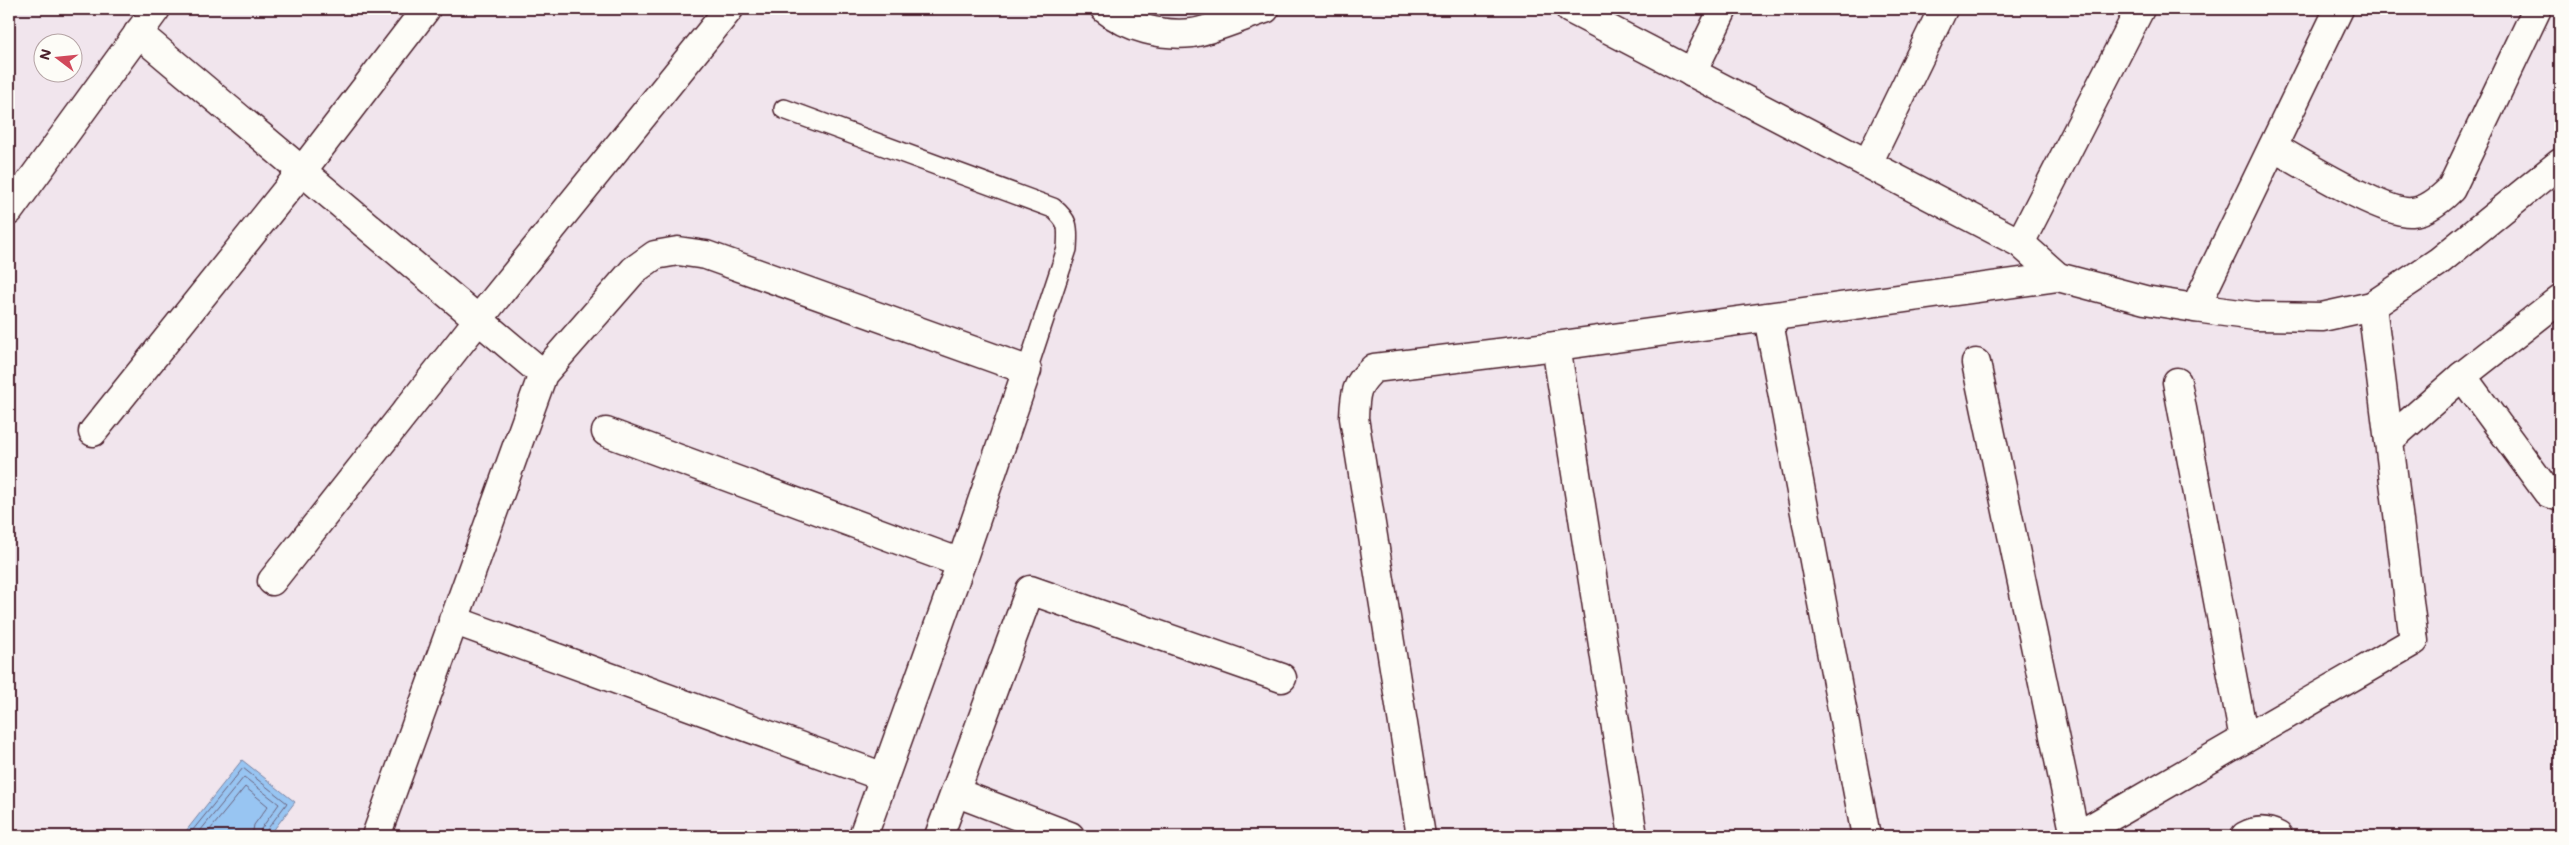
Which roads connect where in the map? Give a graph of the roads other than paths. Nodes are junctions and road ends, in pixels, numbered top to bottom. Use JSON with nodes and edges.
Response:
{"nodes":[{"id":1,"x":156,"y":9,"type":"edge"},
{"id":2,"x":426,"y":9,"type":"edge"},
{"id":3,"x":728,"y":9,"type":"edge"},
{"id":4,"x":1264,"y":9,"type":"edge"},
{"id":5,"x":1570,"y":9,"type":"edge"},
{"id":6,"x":1723,"y":9,"type":"edge"},
{"id":7,"x":1943,"y":9,"type":"edge"},
{"id":8,"x":2140,"y":9,"type":"edge"},
{"id":9,"x":2339,"y":9,"type":"edge"},
{"id":10,"x":2537,"y":9,"type":"edge"},
{"id":11,"x":1108,"y":10,"type":"edge"},
{"id":12,"x":138,"y":33,"type":"junction"},
{"id":13,"x":1692,"y":73,"type":"junction"},
{"id":14,"x":784,"y":109,"type":"dead end"},
{"id":15,"x":2273,"y":147,"type":"junction"},
{"id":16,"x":1868,"y":163,"type":"junction"},
{"id":17,"x":2560,"y":163,"type":"edge"},
{"id":18,"x":302,"y":171,"type":"junction"},
{"id":19,"x":9,"y":211,"type":"edge"},
{"id":20,"x":2020,"y":243,"type":"junction"},
{"id":21,"x":2058,"y":277,"type":"junction"},
{"id":22,"x":2560,"y":299,"type":"edge"},
{"id":23,"x":2372,"y":306,"type":"junction"},
{"id":24,"x":2195,"y":308,"type":"junction"},
{"id":25,"x":1768,"y":317,"type":"junction"},
{"id":26,"x":478,"y":320,"type":"junction"},
{"id":27,"x":1556,"y":346,"type":"junction"},
{"id":28,"x":1976,"y":363,"type":"dead end"},
{"id":29,"x":1027,"y":370,"type":"junction"},
{"id":30,"x":543,"y":374,"type":"junction"},
{"id":31,"x":2462,"y":376,"type":"junction"},
{"id":32,"x":2177,"y":382,"type":"dead end"},
{"id":33,"x":93,"y":432,"type":"dead end"},
{"id":34,"x":606,"y":432,"type":"dead end"},
{"id":35,"x":2389,"y":440,"type":"junction"},
{"id":36,"x":2560,"y":497,"type":"edge"},
{"id":37,"x":961,"y":563,"type":"junction"},
{"id":38,"x":272,"y":581,"type":"dead end"},
{"id":39,"x":453,"y":620,"type":"junction"},
{"id":40,"x":1282,"y":678,"type":"dead end"},
{"id":41,"x":2244,"y":739,"type":"junction"},
{"id":42,"x":884,"y":777,"type":"junction"},
{"id":43,"x":956,"y":792,"type":"junction"},
{"id":44,"x":381,"y":835,"type":"edge"},
{"id":45,"x":863,"y":836,"type":"edge"},
{"id":46,"x":939,"y":836,"type":"edge"},
{"id":47,"x":1070,"y":836,"type":"edge"},
{"id":48,"x":1421,"y":836,"type":"edge"},
{"id":49,"x":1633,"y":836,"type":"edge"},
{"id":50,"x":1866,"y":836,"type":"edge"},
{"id":51,"x":2076,"y":836,"type":"edge"},
{"id":52,"x":2245,"y":836,"type":"edge"},
{"id":53,"x":2278,"y":836,"type":"edge"}],
"edges":[{"from":1,"to":12,"type":"street"},
{"from":2,"to":18,"type":"street"},
{"from":3,"to":26,"type":"street"},
{"from":4,"to":11,"type":"street"},
{"from":5,"to":13,"type":"street"},
{"from":6,"to":13,"type":"street"},
{"from":7,"to":16,"type":"street"},
{"from":8,"to":20,"type":"street"},
{"from":9,"to":15,"type":"street"},
{"from":10,"to":15,"type":"street"},
{"from":12,"to":18,"type":"street"},
{"from":12,"to":19,"type":"street"},
{"from":13,"to":16,"type":"street"},
{"from":14,"to":29,"type":"lane"},
{"from":15,"to":24,"type":"street"},
{"from":16,"to":20,"type":"street"},
{"from":17,"to":23,"type":"street"},
{"from":18,"to":26,"type":"street"},
{"from":18,"to":33,"type":"street"},
{"from":20,"to":21,"type":"street"},
{"from":21,"to":24,"type":"street"},
{"from":21,"to":25,"type":"street"},
{"from":22,"to":31,"type":"street"},
{"from":23,"to":24,"type":"street"},
{"from":23,"to":35,"type":"street"},
{"from":25,"to":27,"type":"street"},
{"from":25,"to":50,"type":"street"},
{"from":26,"to":30,"type":"street"},
{"from":26,"to":38,"type":"street"},
{"from":27,"to":48,"type":"street"},
{"from":27,"to":49,"type":"street"},
{"from":28,"to":51,"type":"street"},
{"from":29,"to":30,"type":"street"},
{"from":29,"to":37,"type":"street"},
{"from":30,"to":39,"type":"street"},
{"from":31,"to":35,"type":"street"},
{"from":31,"to":36,"type":"street"},
{"from":32,"to":41,"type":"street"},
{"from":34,"to":37,"type":"street"},
{"from":35,"to":41,"type":"street"},
{"from":37,"to":42,"type":"street"},
{"from":39,"to":42,"type":"street"},
{"from":39,"to":44,"type":"street"},
{"from":40,"to":43,"type":"street"},
{"from":41,"to":51,"type":"street"},
{"from":42,"to":45,"type":"street"},
{"from":43,"to":46,"type":"street"},
{"from":43,"to":47,"type":"street"},
{"from":52,"to":53,"type":"street"}]}
